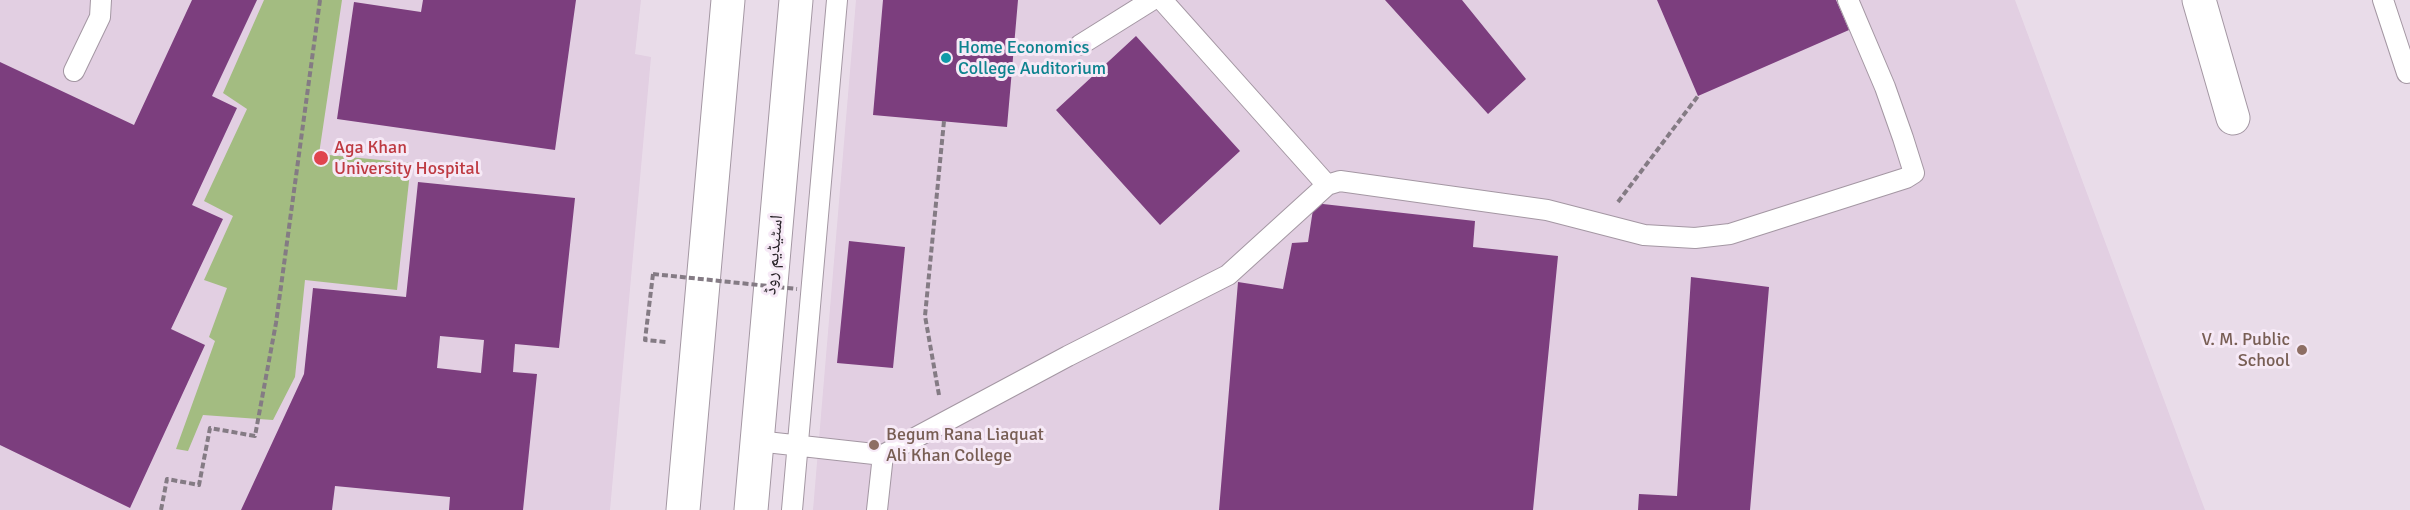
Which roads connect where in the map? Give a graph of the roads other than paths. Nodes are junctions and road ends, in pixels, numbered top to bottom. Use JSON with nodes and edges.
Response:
{"nodes":[{"id":1,"x":101,"y":0,"type":"edge"},
{"id":2,"x":728,"y":0,"type":"edge"},
{"id":3,"x":796,"y":0,"type":"edge"},
{"id":4,"x":837,"y":0,"type":"edge"},
{"id":5,"x":1152,"y":0,"type":"edge"},
{"id":6,"x":1162,"y":0,"type":"edge"},
{"id":7,"x":1848,"y":0,"type":"edge"},
{"id":8,"x":2199,"y":0,"type":"edge"},
{"id":9,"x":2383,"y":0,"type":"edge"},
{"id":10,"x":1080,"y":45,"type":"dead end"},
{"id":11,"x":74,"y":71,"type":"dead end"},
{"id":12,"x":2410,"y":72,"type":"edge"},
{"id":13,"x":2234,"y":118,"type":"dead end"},
{"id":14,"x":1327,"y":185,"type":"junction"},
{"id":15,"x":757,"y":441,"type":"junction"},
{"id":16,"x":798,"y":446,"type":"junction"},
{"id":17,"x":883,"y":455,"type":"junction"},
{"id":18,"x":683,"y":510,"type":"edge"},
{"id":19,"x":751,"y":510,"type":"edge"},
{"id":20,"x":792,"y":510,"type":"edge"},
{"id":21,"x":877,"y":510,"type":"edge"}],
"edges":[{"from":1,"to":11,"type":"lane"},
{"from":2,"to":18,"type":"main road"},
{"from":3,"to":15,"type":"main road","name":"اسٹیڈیم روڈ"},
{"from":4,"to":16,"type":"lane"},
{"from":5,"to":10,"type":"lane"},
{"from":6,"to":14,"type":"lane"},
{"from":7,"to":14,"type":"lane"},
{"from":8,"to":13,"type":"main road"},
{"from":9,"to":12,"type":"lane"},
{"from":14,"to":17,"type":"lane"},
{"from":15,"to":16,"type":"lane"},
{"from":15,"to":19,"type":"main road","name":"اسٹیڈیم روڈ"},
{"from":16,"to":17,"type":"lane"},
{"from":16,"to":20,"type":"lane"},
{"from":17,"to":21,"type":"lane"}]}
